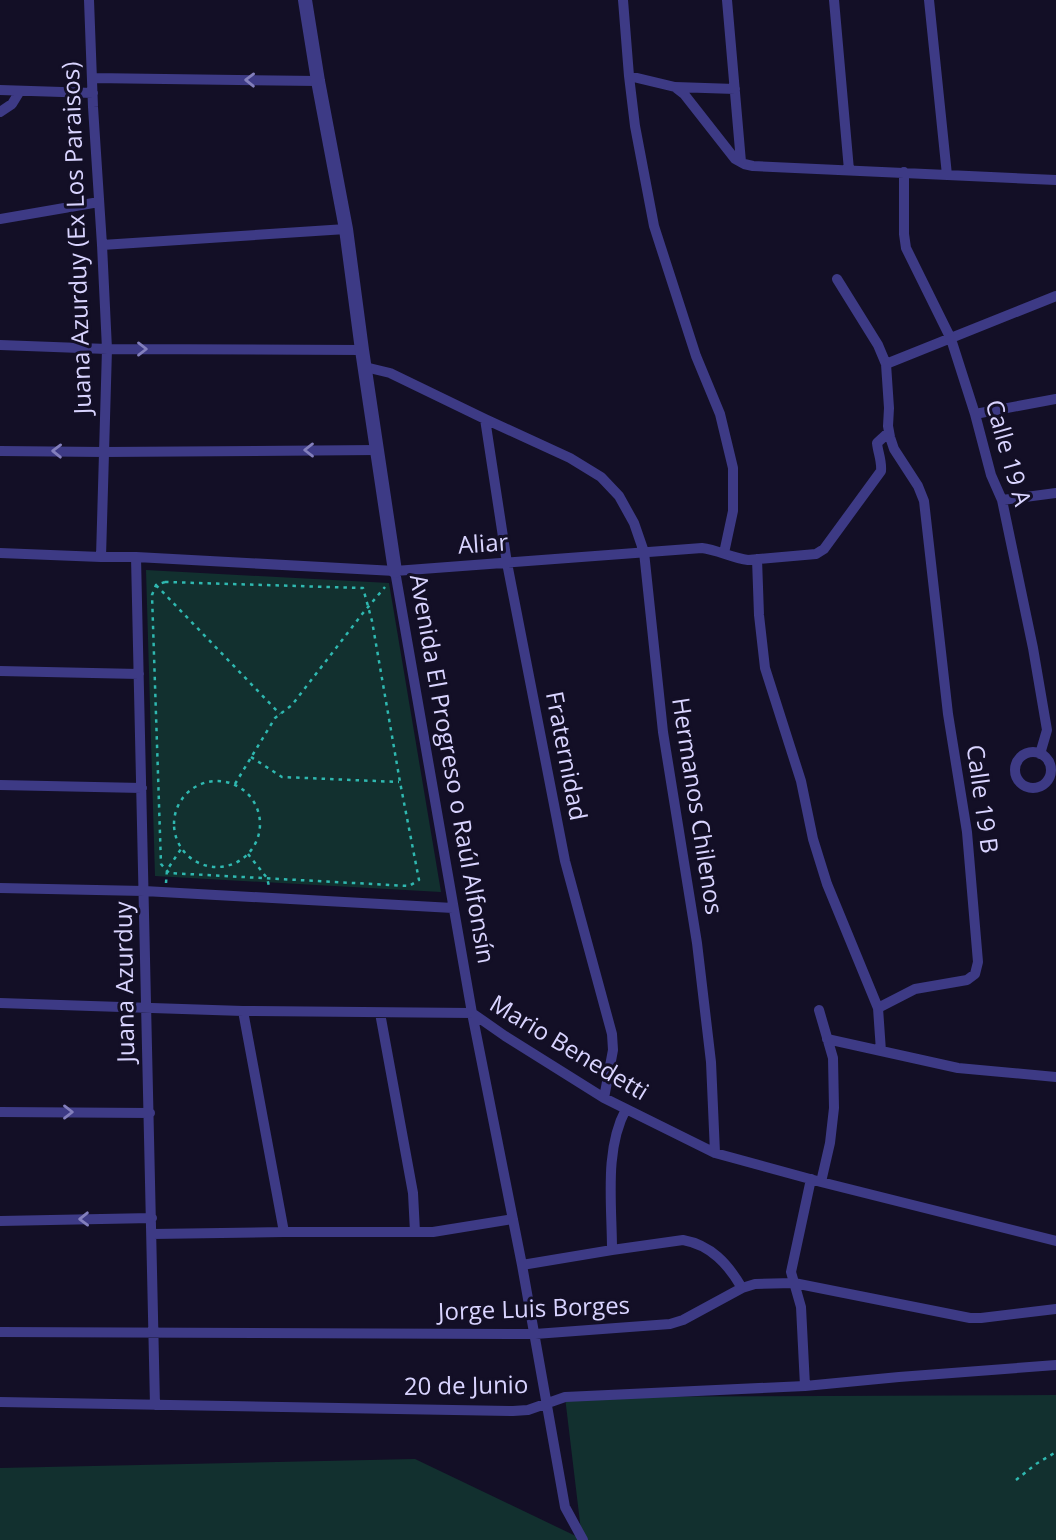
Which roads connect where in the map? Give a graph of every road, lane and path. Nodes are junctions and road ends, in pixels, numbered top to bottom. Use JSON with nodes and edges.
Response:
{"nodes":[{"id":1,"x":89,"y":0,"type":"edge"},
{"id":2,"x":306,"y":0,"type":"edge"},
{"id":3,"x":623,"y":0,"type":"edge"},
{"id":4,"x":727,"y":0,"type":"edge"},
{"id":5,"x":834,"y":0,"type":"edge"},
{"id":6,"x":929,"y":0,"type":"edge"},
{"id":7,"x":629,"y":76,"type":"junction"},
{"id":8,"x":92,"y":78,"type":"junction"},
{"id":9,"x":318,"y":81,"type":"junction"},
{"id":10,"x":675,"y":88,"type":"junction"},
{"id":11,"x":735,"y":89,"type":"junction"},
{"id":12,"x":0,"y":90,"type":"edge"},
{"id":13,"x":20,"y":91,"type":"junction"},
{"id":14,"x":93,"y":93,"type":"junction"},
{"id":15,"x":0,"y":112,"type":"edge"},
{"id":16,"x":741,"y":162,"type":"junction"},
{"id":17,"x":849,"y":170,"type":"junction"},
{"id":18,"x":905,"y":173,"type":"junction"},
{"id":19,"x":947,"y":175,"type":"junction"},
{"id":20,"x":1056,"y":180,"type":"edge"},
{"id":21,"x":99,"y":202,"type":"junction"},
{"id":22,"x":0,"y":219,"type":"edge"},
{"id":23,"x":346,"y":229,"type":"junction"},
{"id":24,"x":103,"y":245,"type":"junction"},
{"id":25,"x":837,"y":279,"type":"dead end"},
{"id":26,"x":1056,"y":296,"type":"edge"},
{"id":27,"x":951,"y":339,"type":"junction"},
{"id":28,"x":0,"y":345,"type":"edge"},
{"id":29,"x":107,"y":349,"type":"junction"},
{"id":30,"x":362,"y":350,"type":"junction"},
{"id":31,"x":886,"y":364,"type":"junction"},
{"id":32,"x":365,"y":367,"type":"junction"},
{"id":33,"x":1056,"y":399,"type":"edge"},
{"id":34,"x":975,"y":414,"type":"junction"},
{"id":35,"x":485,"y":419,"type":"junction"},
{"id":36,"x":889,"y":432,"type":"junction"},
{"id":37,"x":378,"y":450,"type":"junction"},
{"id":38,"x":0,"y":451,"type":"edge"},
{"id":39,"x":104,"y":452,"type":"junction"},
{"id":40,"x":1056,"y":493,"type":"edge"},
{"id":41,"x":1002,"y":500,"type":"junction"},
{"id":42,"x":644,"y":552,"type":"junction"},
{"id":43,"x":0,"y":553,"type":"edge"},
{"id":44,"x":724,"y":553,"type":"junction"},
{"id":45,"x":101,"y":557,"type":"junction"},
{"id":46,"x":136,"y":557,"type":"junction"},
{"id":47,"x":757,"y":559,"type":"junction"},
{"id":48,"x":507,"y":563,"type":"junction"},
{"id":49,"x":395,"y":574,"type":"junction"},
{"id":50,"x":156,"y":585,"type":"junction"},
{"id":51,"x":368,"y":607,"type":"junction"},
{"id":52,"x":0,"y":671,"type":"edge"},
{"id":53,"x":139,"y":674,"type":"junction"},
{"id":54,"x":280,"y":714,"type":"junction"},
{"id":55,"x":1051,"y":735,"type":"edge"},
{"id":56,"x":1040,"y":754,"type":"dead end"},
{"id":57,"x":251,"y":757,"type":"junction"},
{"id":58,"x":400,"y":782,"type":"junction"},
{"id":59,"x":235,"y":784,"type":"junction"},
{"id":60,"x":0,"y":785,"type":"edge"},
{"id":61,"x":142,"y":788,"type":"junction"},
{"id":62,"x":181,"y":849,"type":"junction"},
{"id":63,"x":248,"y":854,"type":"junction"},
{"id":64,"x":167,"y":870,"type":"junction"},
{"id":65,"x":267,"y":878,"type":"junction"},
{"id":66,"x":0,"y":888,"type":"edge"},
{"id":67,"x":144,"y":891,"type":"junction"},
{"id":68,"x":165,"y":892,"type":"junction"},
{"id":69,"x":271,"y":898,"type":"junction"},
{"id":70,"x":453,"y":908,"type":"junction"},
{"id":71,"x":0,"y":1003,"type":"edge"},
{"id":72,"x":147,"y":1008,"type":"junction"},
{"id":73,"x":878,"y":1008,"type":"junction"},
{"id":74,"x":819,"y":1010,"type":"dead end"},
{"id":75,"x":243,"y":1011,"type":"junction"},
{"id":76,"x":380,"y":1013,"type":"junction"},
{"id":77,"x":472,"y":1013,"type":"junction"},
{"id":78,"x":827,"y":1039,"type":"junction"},
{"id":79,"x":881,"y":1051,"type":"junction"},
{"id":80,"x":1056,"y":1077,"type":"edge"},
{"id":81,"x":604,"y":1098,"type":"junction"},
{"id":82,"x":626,"y":1109,"type":"junction"},
{"id":83,"x":0,"y":1112,"type":"edge"},
{"id":84,"x":150,"y":1113,"type":"junction"},
{"id":85,"x":715,"y":1153,"type":"junction"},
{"id":86,"x":816,"y":1180,"type":"junction"},
{"id":87,"x":152,"y":1218,"type":"junction"},
{"id":88,"x":513,"y":1219,"type":"junction"},
{"id":89,"x":0,"y":1220,"type":"edge"},
{"id":90,"x":284,"y":1232,"type":"junction"},
{"id":91,"x":415,"y":1232,"type":"junction"},
{"id":92,"x":152,"y":1234,"type":"junction"},
{"id":93,"x":1056,"y":1241,"type":"edge"},
{"id":94,"x":612,"y":1250,"type":"junction"},
{"id":95,"x":522,"y":1265,"type":"junction"},
{"id":96,"x":794,"y":1283,"type":"junction"},
{"id":97,"x":742,"y":1288,"type":"junction"},
{"id":98,"x":1056,"y":1309,"type":"edge"},
{"id":99,"x":0,"y":1332,"type":"edge"},
{"id":100,"x":155,"y":1333,"type":"junction"},
{"id":101,"x":535,"y":1334,"type":"junction"},
{"id":102,"x":1056,"y":1365,"type":"edge"},
{"id":103,"x":805,"y":1386,"type":"junction"},
{"id":104,"x":0,"y":1402,"type":"edge"},
{"id":105,"x":546,"y":1403,"type":"junction"},
{"id":106,"x":155,"y":1405,"type":"junction"},
{"id":107,"x":1056,"y":1452,"type":"edge"},
{"id":108,"x":1016,"y":1480,"type":"dead end"},
{"id":109,"x":583,"y":1540,"type":"edge"}],
"edges":[{"from":1,"to":8,"type":"street","name":"Juana Azurduy (Ex Los Paraisos)"},
{"from":2,"to":9,"type":"street","name":"Avenida El Progreso o Raúl Alfonsín"},
{"from":3,"to":7,"type":"street"},
{"from":4,"to":11,"type":"street"},
{"from":5,"to":17,"type":"street"},
{"from":6,"to":19,"type":"street"},
{"from":7,"to":10,"type":"street"},
{"from":7,"to":44,"type":"street"},
{"from":9,"to":8,"type":"street","one_way":true},
{"from":8,"to":14,"type":"street","name":"Juana Azurduy (Ex Los Paraisos)"},
{"from":9,"to":23,"type":"street","name":"Avenida El Progreso o Raúl Alfonsín"},
{"from":10,"to":11,"type":"street"},
{"from":10,"to":16,"type":"street"},
{"from":11,"to":16,"type":"street"},
{"from":12,"to":13,"type":"street"},
{"from":13,"to":14,"type":"street"},
{"from":13,"to":15,"type":"street"},
{"from":14,"to":21,"type":"street","name":"Juana Azurduy (Ex Los Paraisos)"},
{"from":16,"to":17,"type":"street"},
{"from":17,"to":18,"type":"street"},
{"from":18,"to":19,"type":"street"},
{"from":18,"to":27,"type":"street","name":"Calle 19 A"},
{"from":19,"to":20,"type":"street"},
{"from":21,"to":22,"type":"street"},
{"from":21,"to":24,"type":"street","name":"Juana Azurduy (Ex Los Paraisos)"},
{"from":23,"to":24,"type":"street"},
{"from":23,"to":30,"type":"street","name":"Avenida El Progreso o Raúl Alfonsín"},
{"from":24,"to":29,"type":"street","name":"Juana Azurduy (Ex Los Paraisos)"},
{"from":25,"to":31,"type":"street"},
{"from":26,"to":27,"type":"street"},
{"from":27,"to":31,"type":"street"},
{"from":27,"to":34,"type":"street","name":"Calle 19 A"},
{"from":28,"to":29,"type":"street"},
{"from":29,"to":30,"type":"street","one_way":true},
{"from":29,"to":39,"type":"street","name":"Juana Azurduy (Ex Los Paraisos)"},
{"from":30,"to":32,"type":"street","name":"Avenida El Progreso o Raúl Alfonsín"},
{"from":31,"to":36,"type":"street"},
{"from":32,"to":35,"type":"street","name":"Hermanos Chilenos"},
{"from":32,"to":37,"type":"street","name":"Avenida El Progreso o Raúl Alfonsín"},
{"from":33,"to":34,"type":"street"},
{"from":34,"to":41,"type":"street","name":"Calle 19 A"},
{"from":35,"to":42,"type":"street","name":"Hermanos Chilenos"},
{"from":35,"to":48,"type":"street","name":"Fraternidad"},
{"from":36,"to":47,"type":"street","name":"Aliar"},
{"from":36,"to":73,"type":"street","name":"Calle 19 B"},
{"from":37,"to":39,"type":"street","one_way":true},
{"from":37,"to":49,"type":"street","name":"Avenida El Progreso o Raúl Alfonsín"},
{"from":39,"to":38,"type":"street","one_way":true},
{"from":39,"to":45,"type":"street","name":"Juana Azurduy (Ex Los Paraisos)"},
{"from":40,"to":41,"type":"street"},
{"from":41,"to":55,"type":"street","name":"Calle 19 A"},
{"from":42,"to":44,"type":"street","name":"Aliar"},
{"from":42,"to":48,"type":"street","name":"Aliar"},
{"from":42,"to":85,"type":"street","name":"Hermanos Chilenos"},
{"from":43,"to":45,"type":"street","name":"Aliar"},
{"from":44,"to":47,"type":"street","name":"Aliar"},
{"from":45,"to":46,"type":"street","name":"Aliar"},
{"from":46,"to":49,"type":"street","name":"Aliar"},
{"from":46,"to":53,"type":"street","name":"Juana Azurduy"},
{"from":47,"to":73,"type":"street"},
{"from":48,"to":49,"type":"street","name":"Aliar"},
{"from":48,"to":81,"type":"street","name":"Fraternidad"},
{"from":49,"to":51,"type":"path"},
{"from":49,"to":70,"type":"street","name":"Avenida El Progreso o Raúl Alfonsín"},
{"from":50,"to":51,"type":"path"},
{"from":50,"to":54,"type":"path"},
{"from":50,"to":64,"type":"path"},
{"from":51,"to":54,"type":"path"},
{"from":51,"to":58,"type":"path"},
{"from":52,"to":53,"type":"street"},
{"from":53,"to":61,"type":"street","name":"Juana Azurduy"},
{"from":54,"to":57,"type":"path"},
{"from":55,"to":56,"type":"street","name":"Calle 19 A"},
{"from":57,"to":58,"type":"path"},
{"from":57,"to":59,"type":"path"},
{"from":58,"to":65,"type":"path"},
{"from":59,"to":62,"type":"path"},
{"from":59,"to":63,"type":"path"},
{"from":60,"to":61,"type":"street"},
{"from":61,"to":67,"type":"street","name":"Juana Azurduy"},
{"from":62,"to":63,"type":"path"},
{"from":62,"to":64,"type":"path"},
{"from":63,"to":65,"type":"path"},
{"from":64,"to":65,"type":"path"},
{"from":64,"to":68,"type":"path"},
{"from":65,"to":69,"type":"path"},
{"from":66,"to":67,"type":"street"},
{"from":67,"to":68,"type":"street"},
{"from":67,"to":72,"type":"street","name":"Juana Azurduy"},
{"from":68,"to":69,"type":"street"},
{"from":69,"to":70,"type":"street"},
{"from":70,"to":77,"type":"street","name":"Avenida El Progreso o Raúl Alfonsín"},
{"from":71,"to":72,"type":"street","name":"Mario Benedetti"},
{"from":72,"to":75,"type":"street","name":"Mario Benedetti"},
{"from":72,"to":84,"type":"street","name":"Juana Azurduy"},
{"from":73,"to":79,"type":"street"},
{"from":74,"to":78,"type":"street"},
{"from":75,"to":76,"type":"street","name":"Mario Benedetti"},
{"from":75,"to":90,"type":"street"},
{"from":76,"to":77,"type":"street","name":"Mario Benedetti"},
{"from":76,"to":91,"type":"street"},
{"from":77,"to":81,"type":"street","name":"Mario Benedetti"},
{"from":77,"to":88,"type":"street","name":"Avenida El Progreso o Raúl Alfonsín"},
{"from":78,"to":79,"type":"street"},
{"from":78,"to":86,"type":"street"},
{"from":79,"to":80,"type":"street"},
{"from":81,"to":82,"type":"street","name":"Mario Benedetti"},
{"from":82,"to":85,"type":"street","name":"Mario Benedetti"},
{"from":82,"to":94,"type":"street"},
{"from":83,"to":84,"type":"street","one_way":true},
{"from":84,"to":87,"type":"street","name":"Juana Azurduy"},
{"from":85,"to":86,"type":"street","name":"Mario Benedetti"},
{"from":86,"to":93,"type":"street","name":"Mario Benedetti"},
{"from":86,"to":96,"type":"street"},
{"from":87,"to":89,"type":"street","one_way":true},
{"from":87,"to":92,"type":"street","name":"Juana Azurduy"},
{"from":88,"to":91,"type":"street"},
{"from":88,"to":95,"type":"street","name":"Avenida El Progreso o Raúl Alfonsín"},
{"from":90,"to":91,"type":"street"},
{"from":90,"to":92,"type":"street"},
{"from":92,"to":100,"type":"street","name":"Juana Azurduy"},
{"from":94,"to":95,"type":"street"},
{"from":94,"to":97,"type":"street"},
{"from":95,"to":101,"type":"street","name":"Avenida El Progreso o Raúl Alfonsín"},
{"from":96,"to":97,"type":"street","name":"Jorge Luis Borges"},
{"from":96,"to":98,"type":"street","name":"Jorge Luis Borges"},
{"from":96,"to":103,"type":"street"},
{"from":97,"to":101,"type":"street","name":"Jorge Luis Borges"},
{"from":99,"to":100,"type":"street","name":"Jorge Luis Borges"},
{"from":100,"to":101,"type":"street","name":"Jorge Luis Borges"},
{"from":100,"to":106,"type":"street","name":"Juana Azurduy"},
{"from":101,"to":105,"type":"street","name":"Avenida El Progreso o Raúl Alfonsín"},
{"from":102,"to":103,"type":"street","name":"20 de Junio"},
{"from":103,"to":105,"type":"street","name":"20 de Junio"},
{"from":104,"to":106,"type":"street","name":"20 de Junio"},
{"from":105,"to":106,"type":"street","name":"20 de Junio"},
{"from":105,"to":109,"type":"street","name":"Avenida El Progreso o Raúl Alfonsín"},
{"from":107,"to":108,"type":"path"}]}
